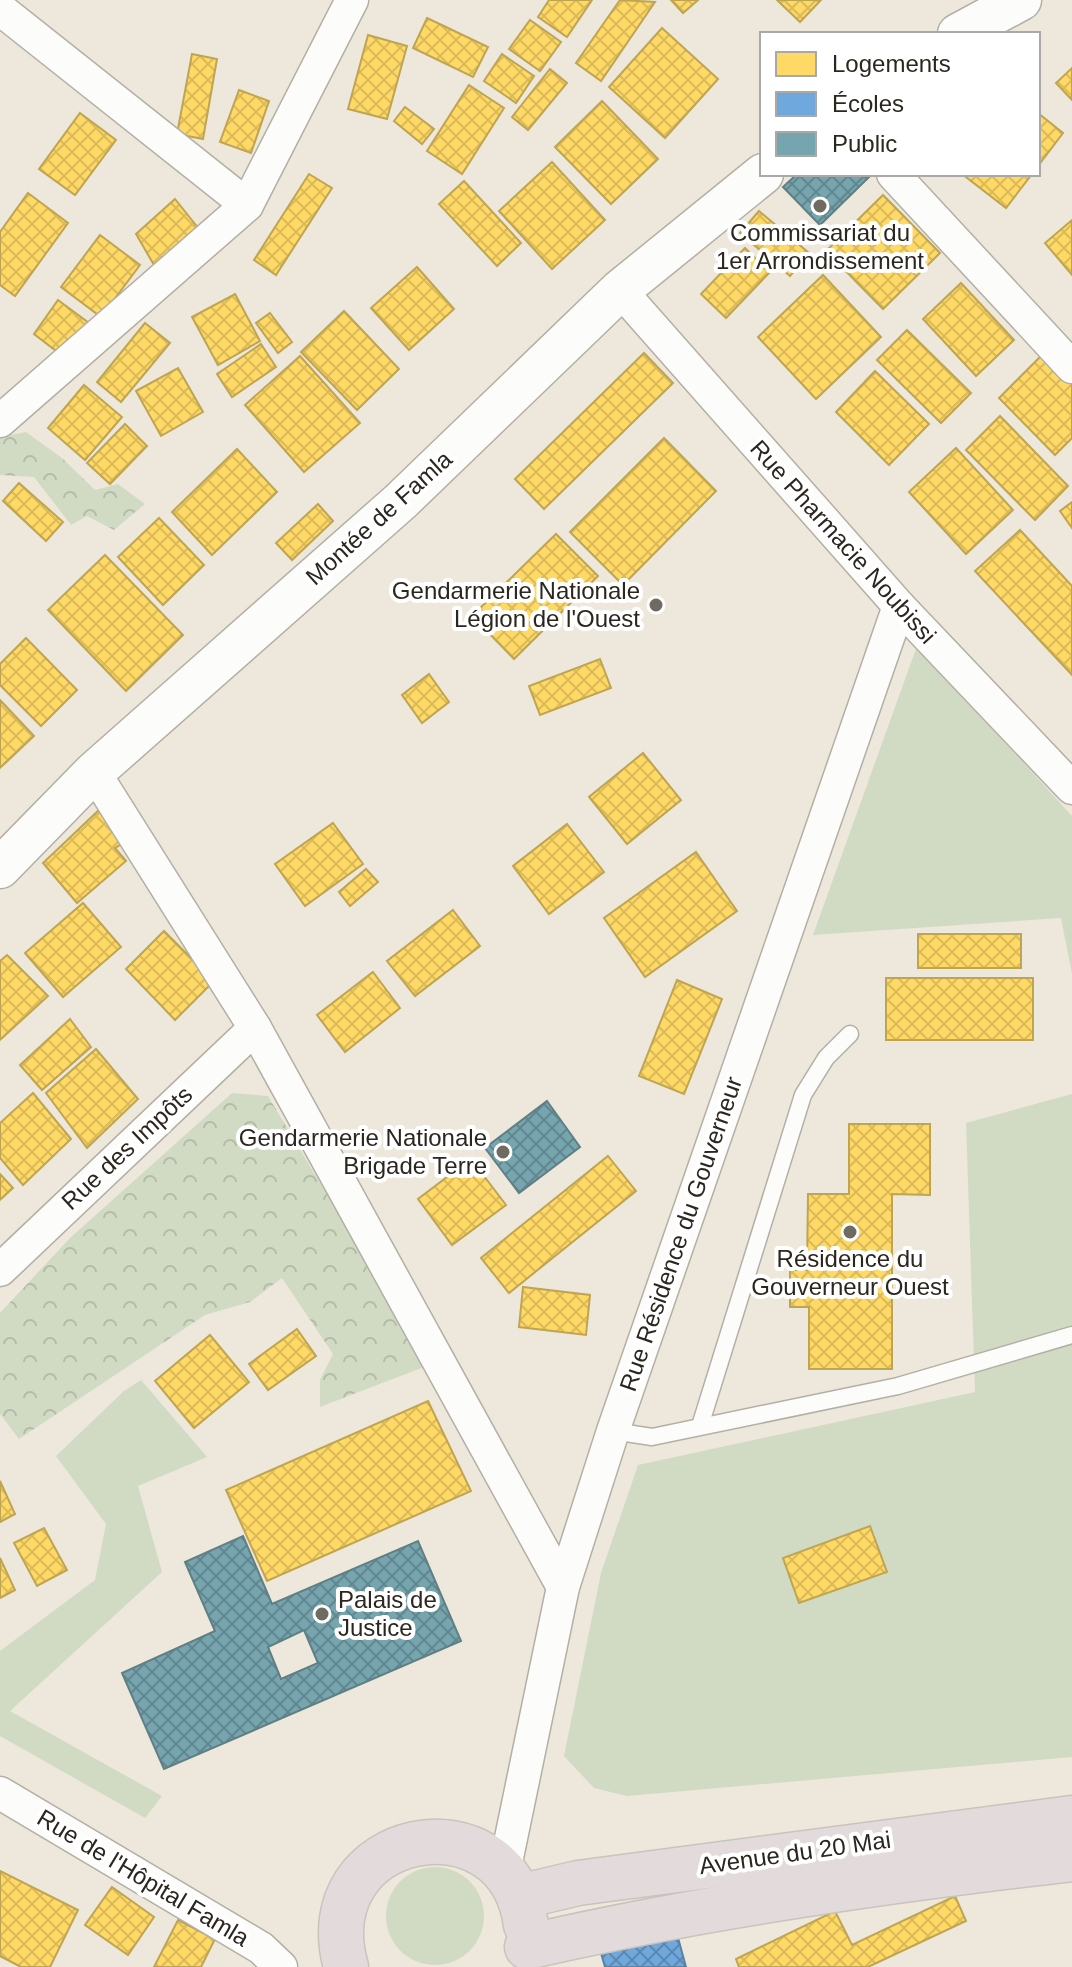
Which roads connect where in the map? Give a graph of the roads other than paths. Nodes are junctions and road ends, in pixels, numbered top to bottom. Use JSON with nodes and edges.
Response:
{"nodes":[{"id":1,"x":352,"y":0,"type":"edge"},
{"id":2,"x":1021,"y":0,"type":"edge"},
{"id":3,"x":0,"y":9,"type":"edge"},
{"id":4,"x":962,"y":32,"type":"edge"},
{"id":5,"x":761,"y":176,"type":"edge"},
{"id":6,"x":895,"y":176,"type":"edge"},
{"id":7,"x":247,"y":205,"type":"junction"},
{"id":8,"x":620,"y":290,"type":"junction"},
{"id":9,"x":1072,"y":367,"type":"edge"},
{"id":10,"x":0,"y":421,"type":"edge"},
{"id":11,"x":899,"y":606,"type":"junction"},
{"id":12,"x":94,"y":772,"type":"junction"},
{"id":13,"x":1072,"y":788,"type":"edge"},
{"id":14,"x":0,"y":868,"type":"edge"},
{"id":15,"x":255,"y":1028,"type":"junction"},
{"id":16,"x":850,"y":1034,"type":"dead end"},
{"id":17,"x":0,"y":1270,"type":"edge"},
{"id":18,"x":1072,"y":1335,"type":"edge"},
{"id":19,"x":700,"y":1426,"type":"junction"},
{"id":20,"x":613,"y":1431,"type":"junction"},
{"id":21,"x":563,"y":1587,"type":"junction"},
{"id":22,"x":0,"y":1793,"type":"edge"},
{"id":23,"x":1072,"y":1818,"type":"edge"},
{"id":24,"x":1072,"y":1859,"type":"edge"},
{"id":25,"x":512,"y":1885,"type":"junction"},
{"id":26,"x":524,"y":1957,"type":"edge"},
{"id":27,"x":281,"y":1967,"type":"edge"},
{"id":28,"x":346,"y":1967,"type":"edge"}],
"edges":[{"from":1,"to":7,"type":"street"},
{"from":2,"to":4,"type":"street"},
{"from":3,"to":7,"type":"street"},
{"from":5,"to":8,"type":"street","name":"Montée de Famla"},
{"from":6,"to":9,"type":"street"},
{"from":7,"to":10,"type":"street"},
{"from":8,"to":11,"type":"street","name":"Rue Pharmacie Noubissi"},
{"from":8,"to":12,"type":"street","name":"Montée de Famla"},
{"from":11,"to":13,"type":"street","name":"Rue Pharmacie Noubissi"},
{"from":11,"to":20,"type":"street","name":"Rue Résidence du Gouverneur"},
{"from":12,"to":14,"type":"street","name":"Montée de Famla"},
{"from":12,"to":15,"type":"street"},
{"from":15,"to":17,"type":"street","name":"Rue des Impôts"},
{"from":15,"to":21,"type":"street"},
{"from":16,"to":19,"type":"lane"},
{"from":18,"to":19,"type":"lane"},
{"from":19,"to":20,"type":"lane"},
{"from":20,"to":21,"type":"street","name":"Rue Résidence du Gouverneur"},
{"from":21,"to":25,"type":"street","name":"Rue Résidence du Gouverneur"},
{"from":22,"to":27,"type":"street","name":"Rue de l'Hôpital Famla"},
{"from":23,"to":25,"type":"highway","name":"Avenue du 20 Mai"},
{"from":24,"to":26,"type":"highway","name":"Avenue du 20 Mai"},
{"from":25,"to":26,"type":"highway"},
{"from":25,"to":28,"type":"highway"}]}
